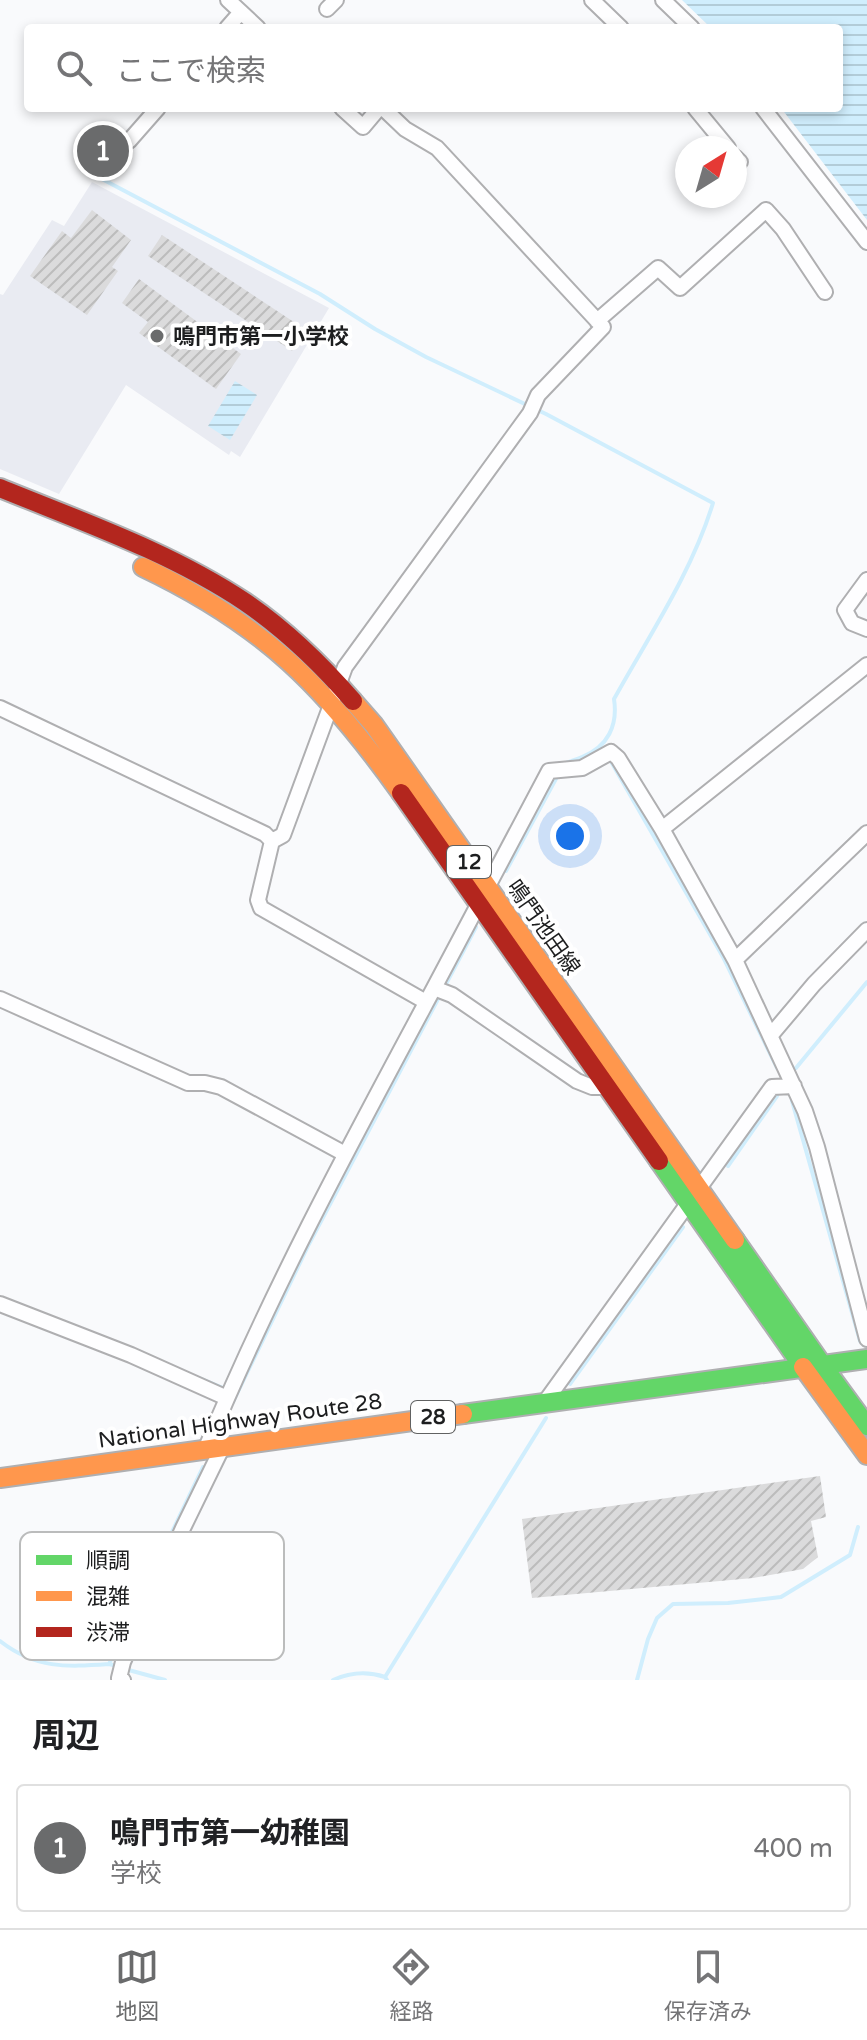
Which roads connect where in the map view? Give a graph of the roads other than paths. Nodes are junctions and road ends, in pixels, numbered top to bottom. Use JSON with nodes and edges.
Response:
{"nodes":[{"id":1,"x":228,"y":0,"type":"edge"},
{"id":2,"x":592,"y":0,"type":"edge"},
{"id":3,"x":663,"y":0,"type":"edge"},
{"id":4,"x":241,"y":12,"type":"junction"},
{"id":5,"x":230,"y":24,"type":"edge"},
{"id":6,"x":254,"y":24,"type":"edge"},
{"id":7,"x":617,"y":24,"type":"edge"},
{"id":8,"x":688,"y":24,"type":"edge"},
{"id":9,"x":154,"y":112,"type":"edge"},
{"id":10,"x":346,"y":112,"type":"edge"},
{"id":11,"x":377,"y":112,"type":"edge"},
{"id":12,"x":386,"y":112,"type":"edge"},
{"id":13,"x":698,"y":112,"type":"edge"},
{"id":14,"x":766,"y":112,"type":"edge"},
{"id":15,"x":718,"y":136,"type":"edge"},
{"id":16,"x":129,"y":141,"type":"dead end"},
{"id":17,"x":867,"y":242,"type":"edge"},
{"id":18,"x":825,"y":292,"type":"dead end"},
{"id":19,"x":597,"y":321,"type":"junction"},
{"id":20,"x":0,"y":488,"type":"edge"},
{"id":21,"x":0,"y":506,"type":"edge"},
{"id":22,"x":81,"y":540,"type":"dead end"},
{"id":23,"x":121,"y":558,"type":"dead end"},
{"id":24,"x":867,"y":580,"type":"edge"},
{"id":25,"x":867,"y":629,"type":"edge"},
{"id":26,"x":867,"y":665,"type":"edge"},
{"id":27,"x":335,"y":692,"type":"junction"},
{"id":28,"x":0,"y":708,"type":"edge"},
{"id":29,"x":662,"y":829,"type":"junction"},
{"id":30,"x":867,"y":833,"type":"edge"},
{"id":31,"x":272,"y":841,"type":"junction"},
{"id":32,"x":483,"y":896,"type":"junction"},
{"id":33,"x":867,"y":930,"type":"edge"},
{"id":34,"x":735,"y":960,"type":"junction"},
{"id":35,"x":438,"y":994,"type":"junction"},
{"id":36,"x":0,"y":999,"type":"edge"},
{"id":37,"x":771,"y":1035,"type":"junction"},
{"id":38,"x":794,"y":1086,"type":"junction"},
{"id":39,"x":606,"y":1087,"type":"junction"},
{"id":40,"x":345,"y":1154,"type":"junction"},
{"id":41,"x":694,"y":1196,"type":"junction"},
{"id":42,"x":0,"y":1304,"type":"edge"},
{"id":43,"x":867,"y":1339,"type":"edge"},
{"id":44,"x":867,"y":1359,"type":"edge"},
{"id":45,"x":823,"y":1366,"type":"junction"},
{"id":46,"x":803,"y":1367,"type":"junction"},
{"id":47,"x":229,"y":1392,"type":"junction"},
{"id":48,"x":545,"y":1402,"type":"junction"},
{"id":49,"x":867,"y":1426,"type":"edge"},
{"id":50,"x":214,"y":1447,"type":"junction"},
{"id":51,"x":867,"y":1455,"type":"edge"},
{"id":52,"x":0,"y":1478,"type":"edge"},
{"id":53,"x":181,"y":1532,"type":"edge"}],
"edges":[{"from":1,"to":4,"type":"street"},
{"from":2,"to":7,"type":"street"},
{"from":3,"to":8,"type":"street"},
{"from":4,"to":5,"type":"street"},
{"from":4,"to":6,"type":"street"},
{"from":9,"to":16,"type":"street"},
{"from":10,"to":11,"type":"street"},
{"from":12,"to":19,"type":"street"},
{"from":13,"to":15,"type":"street"},
{"from":14,"to":17,"type":"street"},
{"from":18,"to":19,"type":"street"},
{"from":19,"to":27,"type":"street"},
{"from":20,"to":27,"type":"main road","name":"鳴門池田線","number":"12"},
{"from":21,"to":22,"type":"main road"},
{"from":23,"to":27,"type":"main road","name":"鳴門池田線","number":"12"},
{"from":24,"to":25,"type":"street"},
{"from":26,"to":29,"type":"street"},
{"from":27,"to":31,"type":"street"},
{"from":27,"to":32,"type":"main road","name":"鳴門池田線","number":"12"},
{"from":28,"to":31,"type":"street"},
{"from":29,"to":32,"type":"street"},
{"from":29,"to":34,"type":"street"},
{"from":30,"to":34,"type":"street"},
{"from":31,"to":35,"type":"street"},
{"from":32,"to":35,"type":"street"},
{"from":32,"to":39,"type":"main road","name":"鳴門池田線","number":"12"},
{"from":32,"to":41,"type":"main road","name":"鳴門池田線","number":"12"},
{"from":33,"to":37,"type":"street"},
{"from":34,"to":37,"type":"street"},
{"from":35,"to":39,"type":"street"},
{"from":35,"to":40,"type":"street"},
{"from":36,"to":40,"type":"street"},
{"from":37,"to":38,"type":"street"},
{"from":38,"to":41,"type":"street"},
{"from":38,"to":43,"type":"street"},
{"from":39,"to":41,"type":"main road","name":"鳴門池田線","number":"12"},
{"from":40,"to":47,"type":"street"},
{"from":41,"to":45,"type":"main road","name":"鳴門池田線","number":"12"},
{"from":41,"to":46,"type":"main road","name":"鳴門池田線","number":"12"},
{"from":41,"to":48,"type":"street"},
{"from":42,"to":47,"type":"street"},
{"from":44,"to":45,"type":"main road","name":"National Highway Route 28","number":"28"},
{"from":45,"to":46,"type":"main road","name":"National Highway Route 28","number":"28"},
{"from":45,"to":49,"type":"main road","name":"鳴門池田線"},
{"from":46,"to":48,"type":"main road","name":"National Highway Route 28","number":"28"},
{"from":46,"to":51,"type":"main road","name":"鳴門池田線"},
{"from":47,"to":50,"type":"street"},
{"from":48,"to":50,"type":"main road","name":"National Highway Route 28","number":"28"},
{"from":50,"to":52,"type":"main road","name":"National Highway Route 28","number":"28"},
{"from":50,"to":53,"type":"street"}]}
